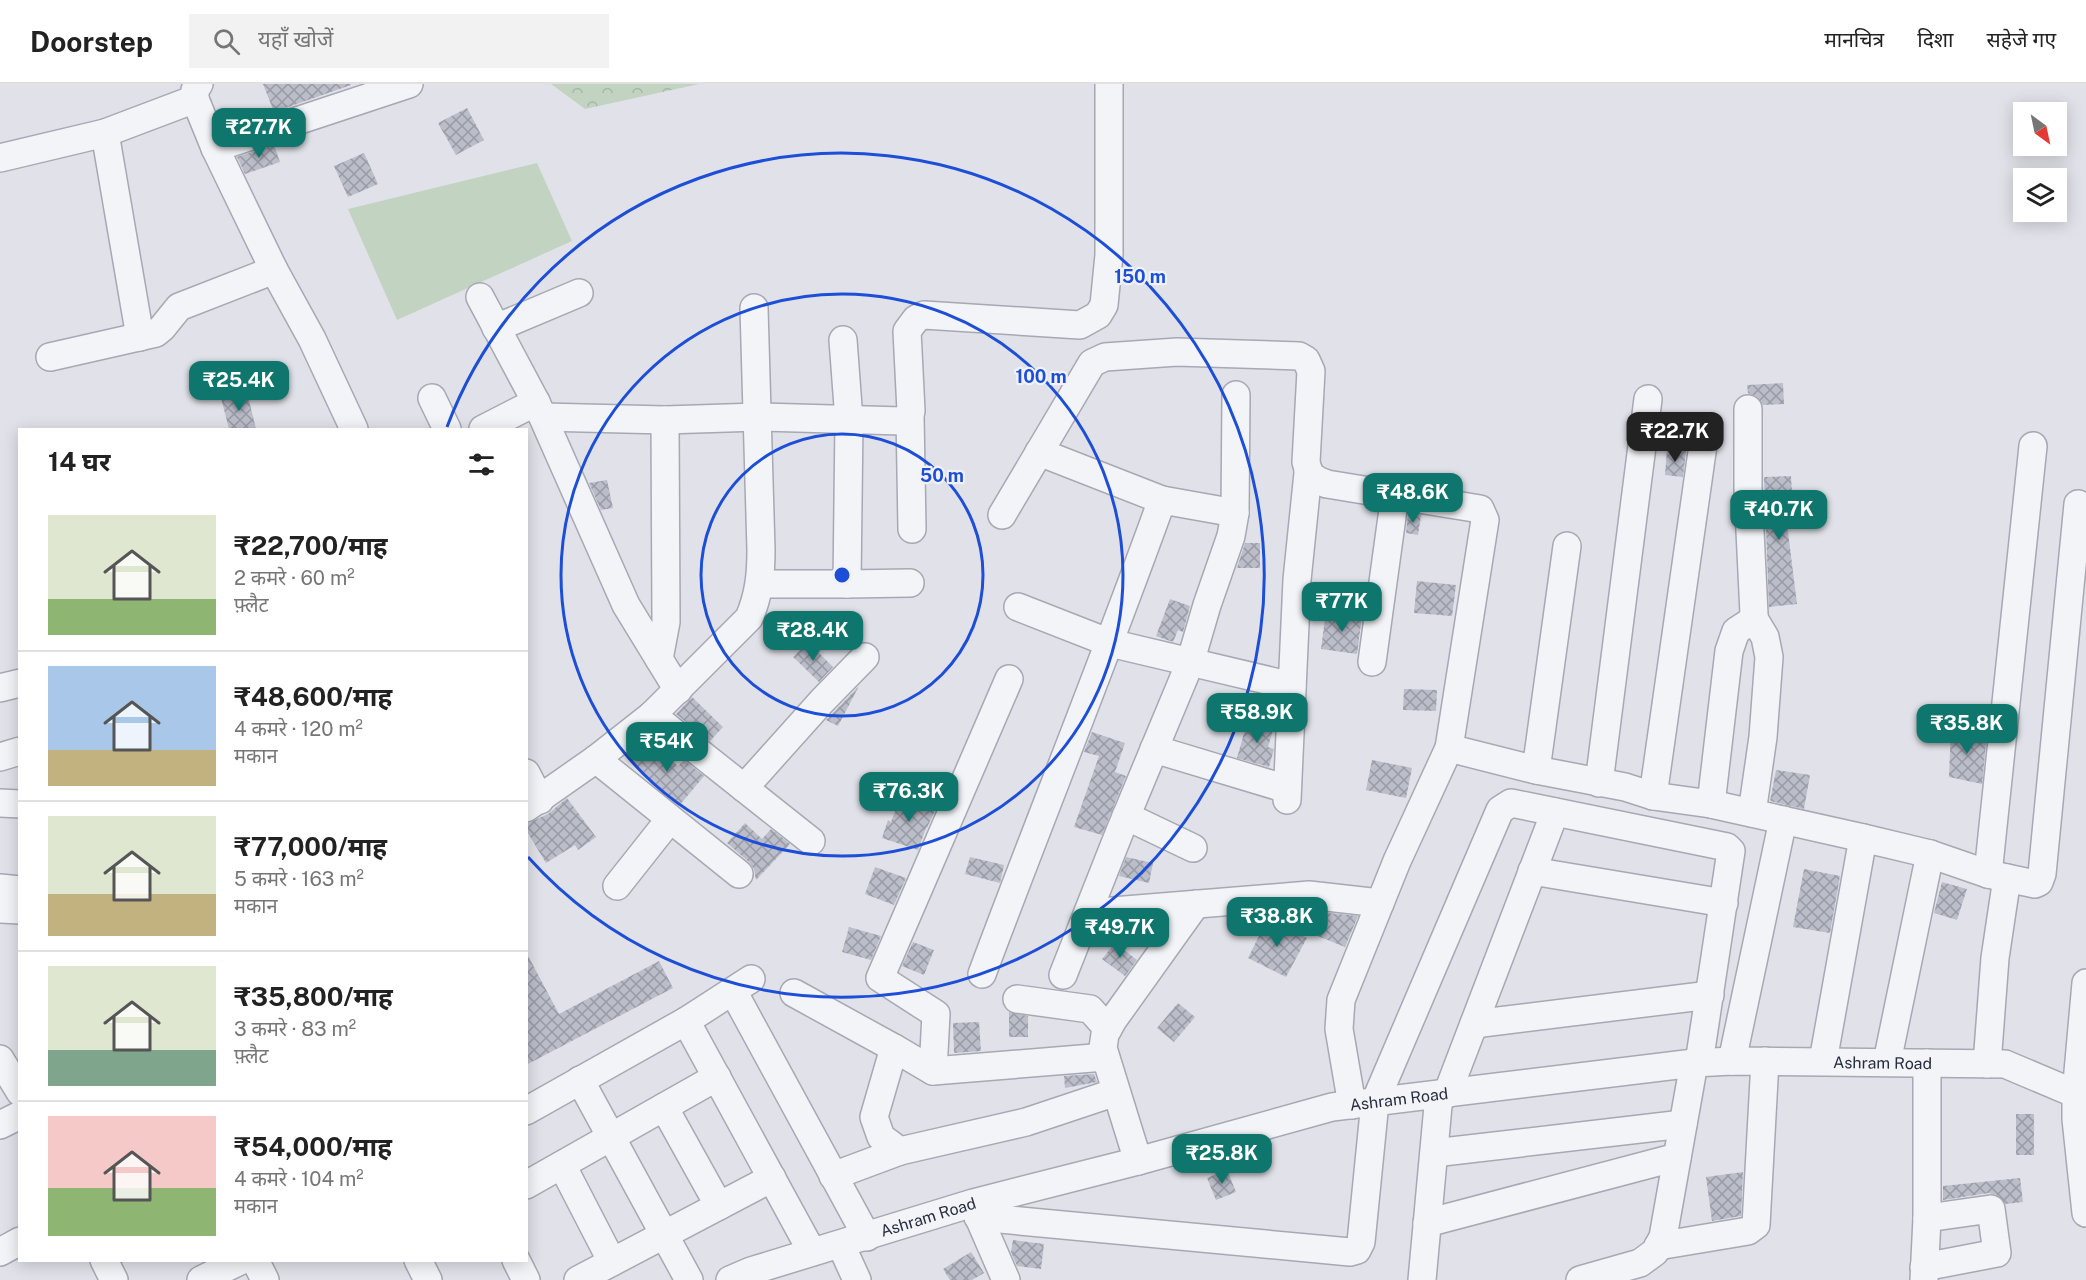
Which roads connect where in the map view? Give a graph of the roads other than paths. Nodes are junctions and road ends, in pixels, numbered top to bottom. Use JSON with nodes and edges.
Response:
{"nodes":[{"id":1,"x":409,"y":84,"type":"edge"},
{"id":2,"x":1109,"y":84,"type":"edge"},
{"id":3,"x":197,"y":92,"type":"edge"},
{"id":4,"x":105,"y":133,"type":"junction"},
{"id":5,"x":215,"y":148,"type":"junction"},
{"id":6,"x":0,"y":158,"type":"edge"},
{"id":7,"x":274,"y":270,"type":"junction"},
{"id":8,"x":579,"y":292,"type":"dead end"},
{"id":9,"x":480,"y":297,"type":"dead end"},
{"id":10,"x":754,"y":308,"type":"dead end"},
{"id":11,"x":1080,"y":325,"type":"junction"},
{"id":12,"x":496,"y":328,"type":"junction"},
{"id":13,"x":140,"y":336,"type":"junction"},
{"id":14,"x":843,"y":340,"type":"dead end"},
{"id":15,"x":50,"y":357,"type":"dead end"},
{"id":16,"x":1092,"y":363,"type":"junction"},
{"id":17,"x":1236,"y":395,"type":"dead end"},
{"id":18,"x":432,"y":398,"type":"dead end"},
{"id":19,"x":1648,"y":399,"type":"dead end"},
{"id":20,"x":539,"y":409,"type":"junction"},
{"id":21,"x":1748,"y":409,"type":"dead end"},
{"id":22,"x":910,"y":416,"type":"junction"},
{"id":23,"x":758,"y":417,"type":"junction"},
{"id":24,"x":665,"y":420,"type":"junction"},
{"id":25,"x":849,"y":420,"type":"junction"},
{"id":26,"x":354,"y":428,"type":"edge"},
{"id":27,"x":447,"y":428,"type":"edge"},
{"id":28,"x":486,"y":428,"type":"edge"},
{"id":29,"x":1705,"y":431,"type":"dead end"},
{"id":30,"x":2033,"y":446,"type":"dead end"},
{"id":31,"x":1039,"y":452,"type":"junction"},
{"id":32,"x":1308,"y":473,"type":"junction"},
{"id":33,"x":1395,"y":495,"type":"junction"},
{"id":34,"x":1162,"y":500,"type":"junction"},
{"id":35,"x":2078,"y":504,"type":"dead end"},
{"id":36,"x":1235,"y":513,"type":"junction"},
{"id":37,"x":1002,"y":515,"type":"dead end"},
{"id":38,"x":912,"y":529,"type":"dead end"},
{"id":39,"x":1567,"y":546,"type":"dead end"},
{"id":40,"x":910,"y":583,"type":"dead end"},
{"id":41,"x":760,"y":584,"type":"junction"},
{"id":42,"x":847,"y":584,"type":"junction"},
{"id":43,"x":1018,"y":607,"type":"dead end"},
{"id":44,"x":1753,"y":617,"type":"junction"},
{"id":45,"x":1110,"y":643,"type":"junction"},
{"id":46,"x":865,"y":657,"type":"dead end"},
{"id":47,"x":659,"y":659,"type":"junction"},
{"id":48,"x":1372,"y":662,"type":"dead end"},
{"id":49,"x":1190,"y":663,"type":"junction"},
{"id":50,"x":1009,"y":679,"type":"dead end"},
{"id":51,"x":18,"y":684,"type":"edge"},
{"id":52,"x":1292,"y":686,"type":"junction"},
{"id":53,"x":0,"y":688,"type":"edge"},
{"id":54,"x":678,"y":690,"type":"junction"},
{"id":55,"x":652,"y":715,"type":"junction"},
{"id":56,"x":1154,"y":748,"type":"junction"},
{"id":57,"x":1449,"y":748,"type":"junction"},
{"id":58,"x":18,"y":752,"type":"edge"},
{"id":59,"x":0,"y":757,"type":"edge"},
{"id":60,"x":596,"y":759,"type":"junction"},
{"id":61,"x":1536,"y":770,"type":"junction"},
{"id":62,"x":528,"y":782,"type":"edge"},
{"id":63,"x":1599,"y":783,"type":"junction"},
{"id":64,"x":744,"y":788,"type":"junction"},
{"id":65,"x":1653,"y":796,"type":"junction"},
{"id":66,"x":0,"y":803,"type":"edge"},
{"id":67,"x":18,"y":804,"type":"edge"},
{"id":68,"x":533,"y":804,"type":"edge"},
{"id":69,"x":1711,"y":804,"type":"junction"},
{"id":70,"x":1555,"y":812,"type":"junction"},
{"id":71,"x":1752,"y":813,"type":"junction"},
{"id":72,"x":1126,"y":816,"type":"junction"},
{"id":73,"x":670,"y":819,"type":"junction"},
{"id":74,"x":1783,"y":820,"type":"junction"},
{"id":75,"x":1863,"y":838,"type":"junction"},
{"id":76,"x":811,"y":841,"type":"dead end"},
{"id":77,"x":1193,"y":848,"type":"dead end"},
{"id":78,"x":1930,"y":854,"type":"junction"},
{"id":79,"x":1532,"y":871,"type":"junction"},
{"id":80,"x":739,"y":874,"type":"dead end"},
{"id":81,"x":1998,"y":876,"type":"junction"},
{"id":82,"x":618,"y":886,"type":"dead end"},
{"id":83,"x":0,"y":888,"type":"edge"},
{"id":84,"x":18,"y":890,"type":"edge"},
{"id":85,"x":1380,"y":903,"type":"junction"},
{"id":86,"x":1724,"y":903,"type":"junction"},
{"id":87,"x":1196,"y":904,"type":"junction"},
{"id":88,"x":0,"y":909,"type":"edge"},
{"id":89,"x":18,"y":910,"type":"edge"},
{"id":90,"x":1088,"y":913,"type":"junction"},
{"id":91,"x":982,"y":974,"type":"dead end"},
{"id":92,"x":1063,"y":975,"type":"dead end"},
{"id":93,"x":2086,"y":983,"type":"edge"},
{"id":94,"x":794,"y":993,"type":"dead end"},
{"id":95,"x":1710,"y":995,"type":"junction"},
{"id":96,"x":1017,"y":999,"type":"dead end"},
{"id":97,"x":686,"y":1021,"type":"junction"},
{"id":98,"x":1474,"y":1024,"type":"junction"},
{"id":99,"x":1108,"y":1029,"type":"junction"},
{"id":100,"x":894,"y":1048,"type":"junction"},
{"id":101,"x":1105,"y":1057,"type":"junction"},
{"id":102,"x":0,"y":1059,"type":"edge"},
{"id":103,"x":1765,"y":1060,"type":"junction"},
{"id":104,"x":1732,"y":1061,"type":"junction"},
{"id":105,"x":1822,"y":1061,"type":"junction"},
{"id":106,"x":1887,"y":1062,"type":"junction"},
{"id":107,"x":1697,"y":1063,"type":"junction"},
{"id":108,"x":1926,"y":1063,"type":"junction"},
{"id":109,"x":1987,"y":1064,"type":"junction"},
{"id":110,"x":933,"y":1071,"type":"junction"},
{"id":111,"x":717,"y":1077,"type":"junction"},
{"id":112,"x":580,"y":1080,"type":"junction"},
{"id":113,"x":18,"y":1089,"type":"edge"},
{"id":114,"x":1116,"y":1092,"type":"junction"},
{"id":115,"x":1443,"y":1094,"type":"junction"},
{"id":116,"x":2081,"y":1094,"type":"edge"},
{"id":117,"x":1364,"y":1104,"type":"junction"},
{"id":118,"x":664,"y":1107,"type":"junction"},
{"id":119,"x":528,"y":1110,"type":"edge"},
{"id":120,"x":18,"y":1116,"type":"edge"},
{"id":121,"x":0,"y":1125,"type":"edge"},
{"id":122,"x":1683,"y":1125,"type":"junction"},
{"id":123,"x":611,"y":1137,"type":"junction"},
{"id":124,"x":900,"y":1151,"type":"junction"},
{"id":125,"x":1434,"y":1154,"type":"junction"},
{"id":126,"x":1677,"y":1156,"type":"junction"},
{"id":127,"x":1138,"y":1161,"type":"junction"},
{"id":128,"x":562,"y":1165,"type":"junction"},
{"id":129,"x":833,"y":1176,"type":"junction"},
{"id":130,"x":772,"y":1178,"type":"junction"},
{"id":131,"x":528,"y":1184,"type":"edge"},
{"id":132,"x":719,"y":1206,"type":"junction"},
{"id":133,"x":976,"y":1210,"type":"junction"},
{"id":134,"x":2086,"y":1213,"type":"edge"},
{"id":135,"x":1927,"y":1218,"type":"junction"},
{"id":136,"x":1427,"y":1222,"type":"junction"},
{"id":137,"x":664,"y":1235,"type":"junction"},
{"id":138,"x":867,"y":1237,"type":"junction"},
{"id":139,"x":18,"y":1242,"type":"edge"},
{"id":140,"x":841,"y":1245,"type":"junction"},
{"id":141,"x":1658,"y":1246,"type":"junction"},
{"id":142,"x":0,"y":1252,"type":"edge"},
{"id":143,"x":812,"y":1252,"type":"junction"},
{"id":144,"x":105,"y":1262,"type":"edge"},
{"id":145,"x":238,"y":1262,"type":"edge"},
{"id":146,"x":256,"y":1262,"type":"edge"},
{"id":147,"x":419,"y":1262,"type":"edge"},
{"id":148,"x":517,"y":1262,"type":"edge"},
{"id":149,"x":612,"y":1262,"type":"junction"},
{"id":150,"x":1924,"y":1274,"type":"edge"},
{"id":151,"x":746,"y":1277,"type":"edge"},
{"id":152,"x":114,"y":1280,"type":"edge"},
{"id":153,"x":201,"y":1280,"type":"edge"},
{"id":154,"x":265,"y":1280,"type":"edge"},
{"id":155,"x":428,"y":1280,"type":"edge"},
{"id":156,"x":526,"y":1280,"type":"edge"},
{"id":157,"x":578,"y":1280,"type":"edge"},
{"id":158,"x":689,"y":1280,"type":"edge"},
{"id":159,"x":857,"y":1280,"type":"edge"},
{"id":160,"x":1006,"y":1280,"type":"edge"},
{"id":161,"x":1422,"y":1280,"type":"edge"},
{"id":162,"x":1580,"y":1280,"type":"edge"}],
"edges":[{"from":1,"to":5,"type":"street"},
{"from":2,"to":11,"type":"street"},
{"from":3,"to":4,"type":"street"},
{"from":3,"to":5,"type":"street"},
{"from":4,"to":6,"type":"street"},
{"from":4,"to":13,"type":"street"},
{"from":5,"to":7,"type":"street"},
{"from":7,"to":13,"type":"street"},
{"from":7,"to":26,"type":"street"},
{"from":8,"to":12,"type":"street"},
{"from":9,"to":12,"type":"street"},
{"from":10,"to":23,"type":"street"},
{"from":11,"to":16,"type":"street"},
{"from":11,"to":22,"type":"street"},
{"from":12,"to":20,"type":"street"},
{"from":13,"to":15,"type":"street"},
{"from":14,"to":25,"type":"street"},
{"from":16,"to":31,"type":"street"},
{"from":16,"to":32,"type":"street"},
{"from":17,"to":36,"type":"street"},
{"from":18,"to":27,"type":"street"},
{"from":19,"to":63,"type":"street"},
{"from":20,"to":24,"type":"street"},
{"from":20,"to":28,"type":"street"},
{"from":20,"to":47,"type":"street"},
{"from":21,"to":44,"type":"street"},
{"from":22,"to":25,"type":"street"},
{"from":22,"to":38,"type":"street"},
{"from":23,"to":24,"type":"street"},
{"from":23,"to":25,"type":"street"},
{"from":23,"to":41,"type":"street"},
{"from":24,"to":47,"type":"street"},
{"from":25,"to":42,"type":"street"},
{"from":29,"to":65,"type":"street"},
{"from":30,"to":81,"type":"street"},
{"from":31,"to":34,"type":"street"},
{"from":31,"to":37,"type":"street"},
{"from":32,"to":33,"type":"street"},
{"from":32,"to":52,"type":"street"},
{"from":33,"to":48,"type":"street"},
{"from":33,"to":57,"type":"street"},
{"from":34,"to":36,"type":"street"},
{"from":34,"to":45,"type":"street"},
{"from":35,"to":81,"type":"street"},
{"from":36,"to":49,"type":"street"},
{"from":39,"to":61,"type":"street"},
{"from":40,"to":42,"type":"street"},
{"from":41,"to":42,"type":"street"},
{"from":41,"to":54,"type":"street"},
{"from":43,"to":45,"type":"street"},
{"from":44,"to":69,"type":"street"},
{"from":44,"to":71,"type":"street"},
{"from":45,"to":49,"type":"street"},
{"from":45,"to":91,"type":"street"},
{"from":46,"to":64,"type":"street"},
{"from":47,"to":54,"type":"street"},
{"from":49,"to":52,"type":"street"},
{"from":49,"to":56,"type":"street"},
{"from":50,"to":110,"type":"street"},
{"from":51,"to":53,"type":"street"},
{"from":52,"to":56,"type":"street"},
{"from":54,"to":55,"type":"street"},
{"from":55,"to":60,"type":"street"},
{"from":55,"to":64,"type":"street"},
{"from":56,"to":72,"type":"street"},
{"from":57,"to":61,"type":"street"},
{"from":57,"to":85,"type":"street"},
{"from":58,"to":59,"type":"street"},
{"from":60,"to":68,"type":"street"},
{"from":60,"to":73,"type":"street"},
{"from":61,"to":63,"type":"street"},
{"from":62,"to":68,"type":"street"},
{"from":63,"to":65,"type":"street"},
{"from":64,"to":76,"type":"street"},
{"from":65,"to":69,"type":"street"},
{"from":66,"to":67,"type":"street"},
{"from":69,"to":71,"type":"street"},
{"from":70,"to":79,"type":"street"},
{"from":70,"to":86,"type":"street"},
{"from":70,"to":117,"type":"street"},
{"from":71,"to":74,"type":"street"},
{"from":72,"to":77,"type":"street"},
{"from":72,"to":90,"type":"street"},
{"from":73,"to":80,"type":"street"},
{"from":73,"to":82,"type":"street"},
{"from":74,"to":75,"type":"street"},
{"from":74,"to":104,"type":"street"},
{"from":75,"to":78,"type":"street"},
{"from":75,"to":105,"type":"street"},
{"from":78,"to":81,"type":"street"},
{"from":78,"to":106,"type":"street"},
{"from":79,"to":86,"type":"street"},
{"from":79,"to":98,"type":"street"},
{"from":81,"to":109,"type":"street"},
{"from":83,"to":84,"type":"street"},
{"from":85,"to":87,"type":"street"},
{"from":85,"to":117,"type":"street"},
{"from":86,"to":95,"type":"street"},
{"from":87,"to":90,"type":"street"},
{"from":87,"to":99,"type":"street"},
{"from":88,"to":89,"type":"street"},
{"from":90,"to":92,"type":"street"},
{"from":93,"to":116,"type":"street"},
{"from":94,"to":100,"type":"street"},
{"from":95,"to":98,"type":"street"},
{"from":95,"to":107,"type":"street"},
{"from":96,"to":99,"type":"street"},
{"from":97,"to":111,"type":"street"},
{"from":97,"to":112,"type":"street"},
{"from":97,"to":129,"type":"street"},
{"from":98,"to":115,"type":"street"},
{"from":99,"to":101,"type":"street"},
{"from":100,"to":110,"type":"street"},
{"from":100,"to":124,"type":"street"},
{"from":101,"to":110,"type":"street"},
{"from":101,"to":114,"type":"street"},
{"from":102,"to":113,"type":"street"},
{"from":103,"to":104,"type":"street","name":"Ashram Road"},
{"from":103,"to":105,"type":"street","name":"Ashram Road"},
{"from":103,"to":141,"type":"street"},
{"from":104,"to":107,"type":"street","name":"Ashram Road"},
{"from":105,"to":106,"type":"street","name":"Ashram Road"},
{"from":106,"to":108,"type":"street","name":"Ashram Road"},
{"from":107,"to":115,"type":"street","name":"Ashram Road"},
{"from":107,"to":122,"type":"street"},
{"from":108,"to":109,"type":"street","name":"Ashram Road"},
{"from":108,"to":135,"type":"street"},
{"from":109,"to":116,"type":"street","name":"Ashram Road"},
{"from":111,"to":118,"type":"street"},
{"from":111,"to":130,"type":"street"},
{"from":112,"to":119,"type":"street"},
{"from":112,"to":123,"type":"street"},
{"from":114,"to":124,"type":"street"},
{"from":114,"to":127,"type":"street"},
{"from":115,"to":117,"type":"street","name":"Ashram Road"},
{"from":115,"to":125,"type":"street"},
{"from":116,"to":134,"type":"street"},
{"from":117,"to":127,"type":"street","name":"Ashram Road"},
{"from":117,"to":133,"type":"street"},
{"from":118,"to":123,"type":"street"},
{"from":118,"to":132,"type":"street"},
{"from":120,"to":121,"type":"street"},
{"from":122,"to":125,"type":"street"},
{"from":122,"to":126,"type":"street"},
{"from":123,"to":128,"type":"street"},
{"from":123,"to":137,"type":"street"},
{"from":124,"to":129,"type":"street"},
{"from":125,"to":136,"type":"street"},
{"from":126,"to":136,"type":"street"},
{"from":126,"to":141,"type":"street"},
{"from":127,"to":133,"type":"street","name":"Ashram Road"},
{"from":128,"to":131,"type":"street"},
{"from":128,"to":149,"type":"street"},
{"from":129,"to":138,"type":"street"},
{"from":130,"to":132,"type":"street"},
{"from":130,"to":143,"type":"street"},
{"from":132,"to":137,"type":"street"},
{"from":133,"to":138,"type":"street","name":"Ashram Road"},
{"from":133,"to":160,"type":"street"},
{"from":135,"to":150,"type":"street"},
{"from":135,"to":150,"type":"street"},
{"from":136,"to":161,"type":"street"},
{"from":137,"to":149,"type":"street"},
{"from":137,"to":158,"type":"street"},
{"from":138,"to":140,"type":"street","name":"Ashram Road"},
{"from":139,"to":142,"type":"street"},
{"from":140,"to":143,"type":"street","name":"Ashram Road"},
{"from":140,"to":159,"type":"street"},
{"from":141,"to":162,"type":"street"},
{"from":143,"to":151,"type":"street","name":"Ashram Road"},
{"from":144,"to":152,"type":"street"},
{"from":145,"to":153,"type":"street"},
{"from":146,"to":154,"type":"street"},
{"from":147,"to":155,"type":"street"},
{"from":148,"to":156,"type":"street"},
{"from":149,"to":157,"type":"street"}]}
